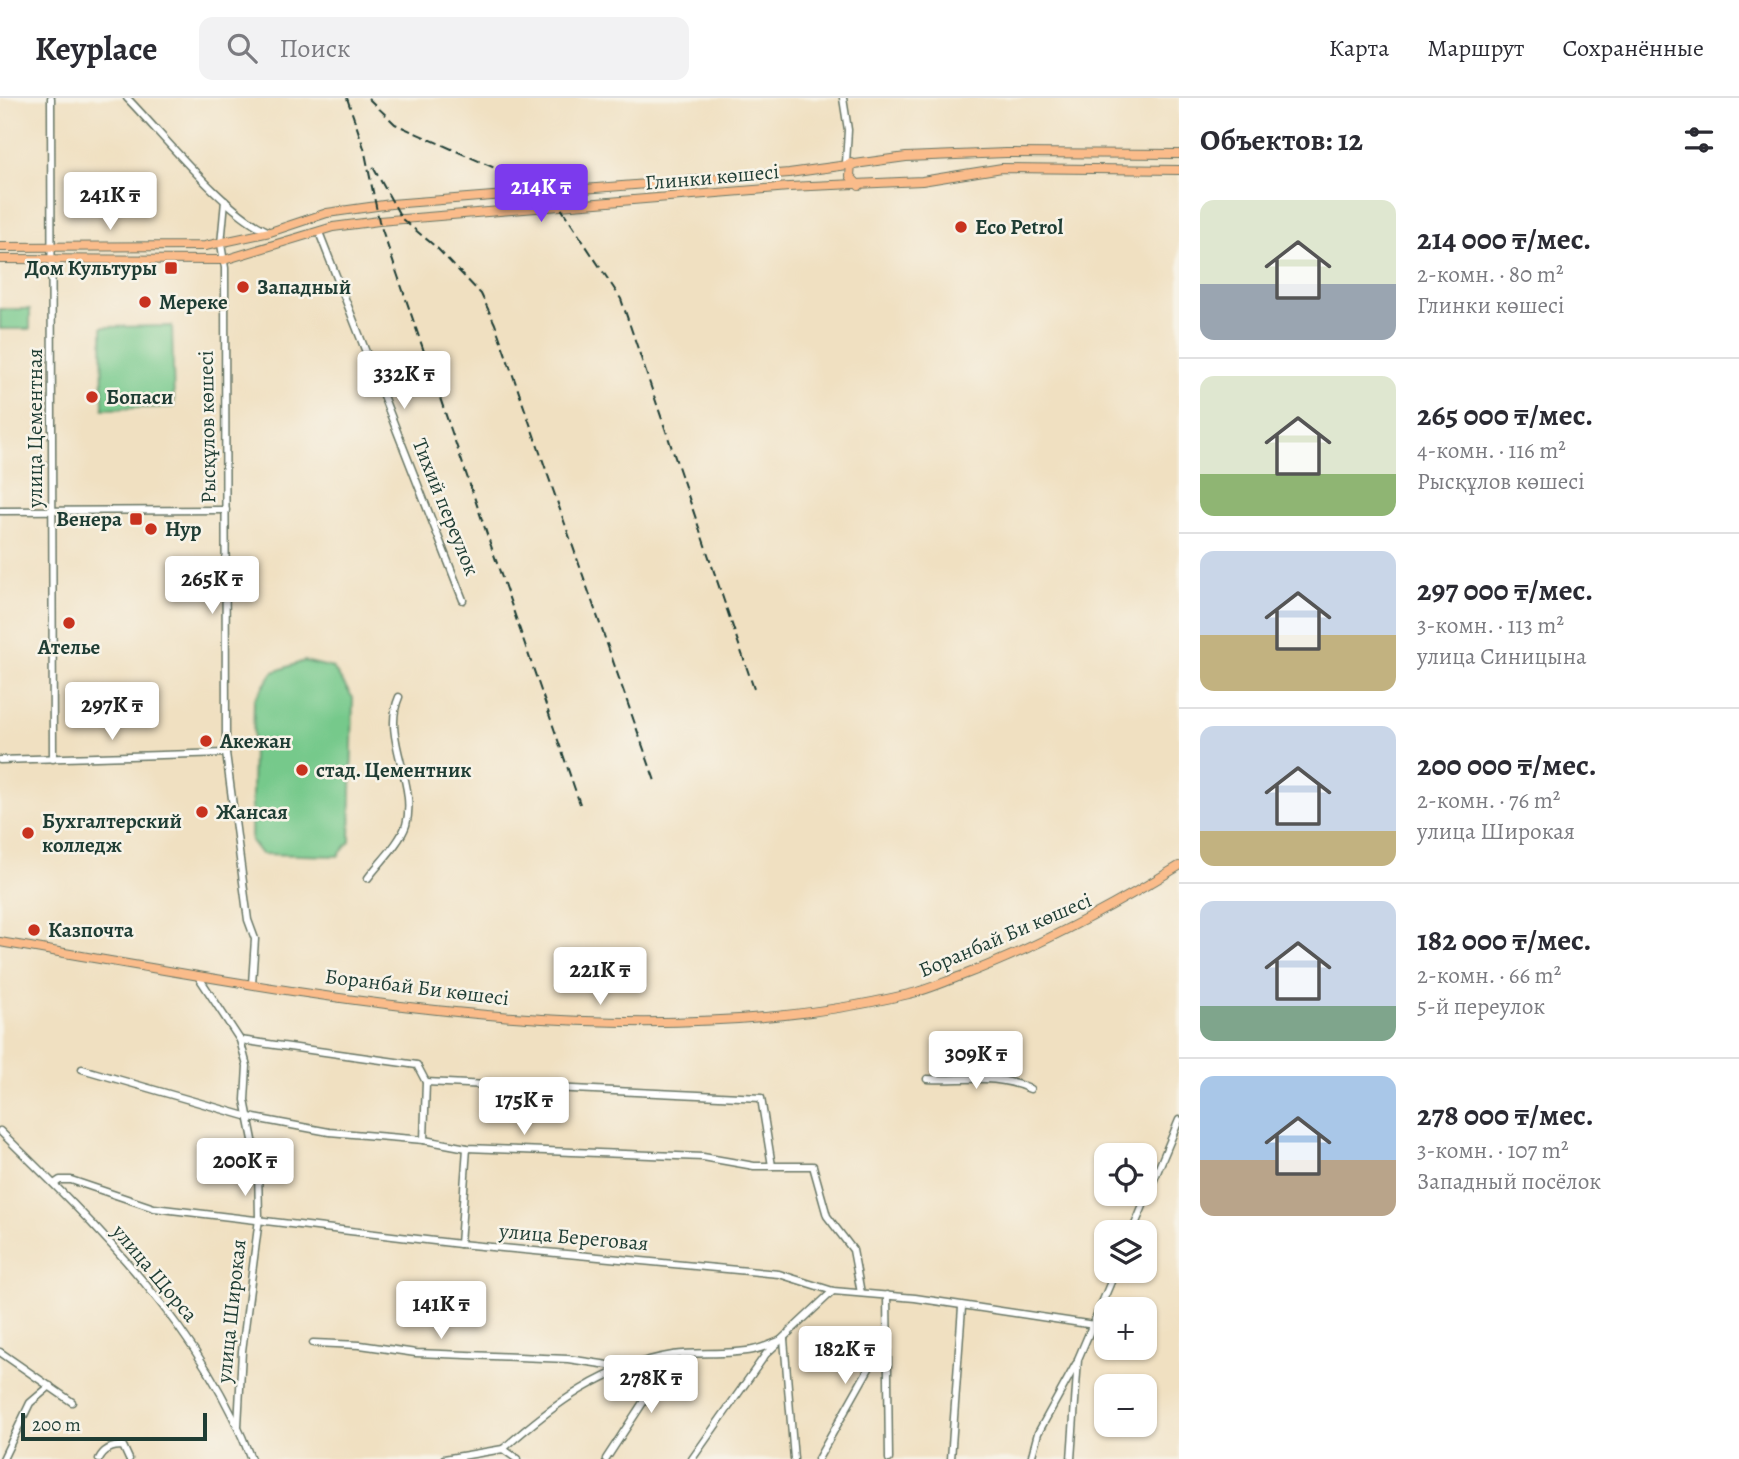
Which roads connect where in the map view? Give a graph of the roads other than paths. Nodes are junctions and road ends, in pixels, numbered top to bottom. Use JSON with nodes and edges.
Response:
{"nodes":[{"id":1,"x":51,"y":98,"type":"edge"},
{"id":2,"x":127,"y":98,"type":"edge"},
{"id":3,"x":843,"y":98,"type":"edge"},
{"id":4,"x":1179,"y":154,"type":"edge"},
{"id":5,"x":957,"y":156,"type":"junction"},
{"id":6,"x":848,"y":163,"type":"junction"},
{"id":7,"x":1179,"y":170,"type":"edge"},
{"id":8,"x":954,"y":177,"type":"junction"},
{"id":9,"x":630,"y":185,"type":"junction"},
{"id":10,"x":859,"y":187,"type":"junction"},
{"id":11,"x":225,"y":201,"type":"junction"},
{"id":12,"x":634,"y":202,"type":"junction"},
{"id":13,"x":335,"y":212,"type":"junction"},
{"id":14,"x":339,"y":227,"type":"junction"},
{"id":15,"x":270,"y":232,"type":"junction"},
{"id":16,"x":319,"y":232,"type":"junction"},
{"id":17,"x":221,"y":244,"type":"junction"},
{"id":18,"x":0,"y":247,"type":"edge"},
{"id":19,"x":52,"y":248,"type":"junction"},
{"id":20,"x":52,"y":258,"type":"junction"},
{"id":21,"x":0,"y":259,"type":"edge"},
{"id":22,"x":224,"y":260,"type":"junction"},
{"id":23,"x":52,"y":510,"type":"junction"},
{"id":24,"x":226,"y":510,"type":"junction"},
{"id":25,"x":0,"y":511,"type":"edge"},
{"id":26,"x":463,"y":600,"type":"dead end"},
{"id":27,"x":399,"y":697,"type":"dead end"},
{"id":28,"x":226,"y":753,"type":"junction"},
{"id":29,"x":53,"y":759,"type":"junction"},
{"id":30,"x":0,"y":760,"type":"edge"},
{"id":31,"x":1179,"y":866,"type":"edge"},
{"id":32,"x":368,"y":878,"type":"dead end"},
{"id":33,"x":0,"y":942,"type":"edge"},
{"id":34,"x":198,"y":976,"type":"junction"},
{"id":35,"x":252,"y":984,"type":"junction"},
{"id":36,"x":240,"y":1040,"type":"junction"},
{"id":37,"x":82,"y":1069,"type":"dead end"},
{"id":38,"x":927,"y":1079,"type":"dead end"},
{"id":39,"x":426,"y":1082,"type":"junction"},
{"id":40,"x":1030,"y":1089,"type":"dead end"},
{"id":41,"x":249,"y":1117,"type":"junction"},
{"id":42,"x":1179,"y":1120,"type":"edge"},
{"id":43,"x":0,"y":1131,"type":"edge"},
{"id":44,"x":424,"y":1140,"type":"junction"},
{"id":45,"x":467,"y":1148,"type":"junction"},
{"id":46,"x":772,"y":1166,"type":"junction"},
{"id":47,"x":54,"y":1184,"type":"junction"},
{"id":48,"x":259,"y":1219,"type":"junction"},
{"id":49,"x":1137,"y":1220,"type":"edge"},
{"id":50,"x":460,"y":1244,"type":"junction"},
{"id":51,"x":833,"y":1291,"type":"junction"},
{"id":52,"x":862,"y":1293,"type":"junction"},
{"id":53,"x":887,"y":1295,"type":"junction"},
{"id":54,"x":962,"y":1307,"type":"junction"},
{"id":55,"x":890,"y":1321,"type":"junction"},
{"id":56,"x":1094,"y":1325,"type":"joint"},
{"id":57,"x":784,"y":1339,"type":"junction"},
{"id":58,"x":313,"y":1343,"type":"dead end"},
{"id":59,"x":0,"y":1352,"type":"edge"},
{"id":60,"x":674,"y":1355,"type":"junction"},
{"id":61,"x":1078,"y":1359,"type":"junction"},
{"id":62,"x":622,"y":1367,"type":"junction"},
{"id":63,"x":50,"y":1386,"type":"junction"},
{"id":64,"x":72,"y":1402,"type":"dead end"},
{"id":65,"x":239,"y":1426,"type":"junction"},
{"id":66,"x":503,"y":1449,"type":"junction"},
{"id":67,"x":485,"y":1456,"type":"edge"},
{"id":68,"x":793,"y":1458,"type":"edge"},
{"id":69,"x":3,"y":1459,"type":"edge"},
{"id":70,"x":99,"y":1459,"type":"edge"},
{"id":71,"x":129,"y":1459,"type":"edge"},
{"id":72,"x":251,"y":1459,"type":"edge"},
{"id":73,"x":444,"y":1459,"type":"edge"},
{"id":74,"x":517,"y":1459,"type":"edge"},
{"id":75,"x":606,"y":1459,"type":"edge"},
{"id":76,"x":692,"y":1459,"type":"edge"},
{"id":77,"x":818,"y":1459,"type":"edge"},
{"id":78,"x":889,"y":1459,"type":"edge"},
{"id":79,"x":951,"y":1459,"type":"edge"},
{"id":80,"x":1031,"y":1459,"type":"edge"},
{"id":81,"x":1071,"y":1459,"type":"edge"}],
"edges":[{"from":1,"to":19,"type":"street","name":"улица Цементная"},
{"from":2,"to":11,"type":"street"},
{"from":3,"to":6,"type":"street"},
{"from":4,"to":5,"type":"main road","name":"Глинки көшесі"},
{"from":5,"to":6,"type":"main road","name":"Глинки көшесі"},
{"from":5,"to":8,"type":"main road"},
{"from":6,"to":9,"type":"main road","name":"Глинки көшесі"},
{"from":6,"to":10,"type":"main road"},
{"from":7,"to":8,"type":"main road","name":"Глинки көшесі"},
{"from":8,"to":10,"type":"main road","name":"Глинки көшесі"},
{"from":9,"to":12,"type":"street"},
{"from":9,"to":13,"type":"main road","name":"Глинки көшесі"},
{"from":10,"to":12,"type":"main road","name":"Глинки көшесі"},
{"from":11,"to":15,"type":"street"},
{"from":11,"to":17,"type":"street","name":"Рысқұлов көшесі"},
{"from":12,"to":14,"type":"main road","name":"Глинки көшесі"},
{"from":13,"to":14,"type":"street"},
{"from":13,"to":15,"type":"main road","name":"Глинки көшесі"},
{"from":14,"to":16,"type":"main road","name":"Глинки көшесі"},
{"from":15,"to":17,"type":"main road","name":"Глинки көшесі"},
{"from":16,"to":22,"type":"main road","name":"Глинки көшесі"},
{"from":16,"to":26,"type":"street","name":"Тихий переулок"},
{"from":17,"to":19,"type":"main road","name":"Глинки көшесі"},
{"from":17,"to":22,"type":"street","name":"Рысқұлов көшесі"},
{"from":18,"to":19,"type":"main road","name":"Глинки көшесі"},
{"from":19,"to":20,"type":"street","name":"улица Цементная"},
{"from":20,"to":21,"type":"main road","name":"Глинки көшесі"},
{"from":20,"to":22,"type":"main road","name":"Глинки көшесі"},
{"from":20,"to":23,"type":"street","name":"улица Цементная"},
{"from":22,"to":24,"type":"street","name":"Рысқұлов көшесі"},
{"from":23,"to":24,"type":"street"},
{"from":23,"to":25,"type":"street"},
{"from":23,"to":29,"type":"street","name":"улица Цементная"},
{"from":24,"to":28,"type":"street","name":"Рысқұлов көшесі"},
{"from":27,"to":32,"type":"street"},
{"from":28,"to":29,"type":"street"},
{"from":28,"to":35,"type":"street","name":"Рысқұлов көшесі"},
{"from":29,"to":30,"type":"street"},
{"from":31,"to":35,"type":"main road","name":"Боранбай Би көшесі"},
{"from":33,"to":34,"type":"main road","name":"Боранбай Би көшесі"},
{"from":34,"to":35,"type":"main road","name":"Боранбай Би көшесі"},
{"from":34,"to":36,"type":"street","name":"улица Широкая"},
{"from":36,"to":39,"type":"street"},
{"from":36,"to":41,"type":"street","name":"улица Широкая"},
{"from":37,"to":41,"type":"street"},
{"from":38,"to":40,"type":"street"},
{"from":39,"to":44,"type":"street"},
{"from":39,"to":46,"type":"street"},
{"from":41,"to":44,"type":"street"},
{"from":41,"to":48,"type":"street","name":"улица Широкая"},
{"from":42,"to":49,"type":"street"},
{"from":43,"to":47,"type":"street","name":"улица Щорса"},
{"from":44,"to":45,"type":"street"},
{"from":45,"to":46,"type":"street"},
{"from":45,"to":50,"type":"street"},
{"from":46,"to":52,"type":"street"},
{"from":47,"to":48,"type":"street","name":"улица Береговая"},
{"from":47,"to":65,"type":"street","name":"улица Щорса"},
{"from":48,"to":50,"type":"street","name":"улица Береговая"},
{"from":48,"to":65,"type":"street","name":"улица Широкая"},
{"from":50,"to":51,"type":"street","name":"улица Береговая"},
{"from":51,"to":52,"type":"street","name":"улица Береговая"},
{"from":51,"to":57,"type":"street"},
{"from":52,"to":53,"type":"street","name":"улица Береговая"},
{"from":53,"to":54,"type":"street","name":"улица Береговая"},
{"from":53,"to":55,"type":"street"},
{"from":54,"to":56,"type":"street","name":"улица Береговая"},
{"from":54,"to":79,"type":"street"},
{"from":55,"to":77,"type":"street"},
{"from":55,"to":78,"type":"street"},
{"from":56,"to":61,"type":"street"},
{"from":57,"to":60,"type":"street"},
{"from":57,"to":68,"type":"street"},
{"from":57,"to":76,"type":"street"},
{"from":58,"to":62,"type":"street"},
{"from":59,"to":63,"type":"street"},
{"from":60,"to":62,"type":"street"},
{"from":60,"to":75,"type":"street"},
{"from":61,"to":80,"type":"street"},
{"from":61,"to":81,"type":"street"},
{"from":62,"to":66,"type":"street"},
{"from":63,"to":64,"type":"street"},
{"from":63,"to":69,"type":"street"},
{"from":65,"to":72,"type":"street","name":"улица Щорса"},
{"from":66,"to":67,"type":"street"},
{"from":66,"to":74,"type":"street"},
{"from":67,"to":73,"type":"street"},
{"from":70,"to":71,"type":"street"}]}
